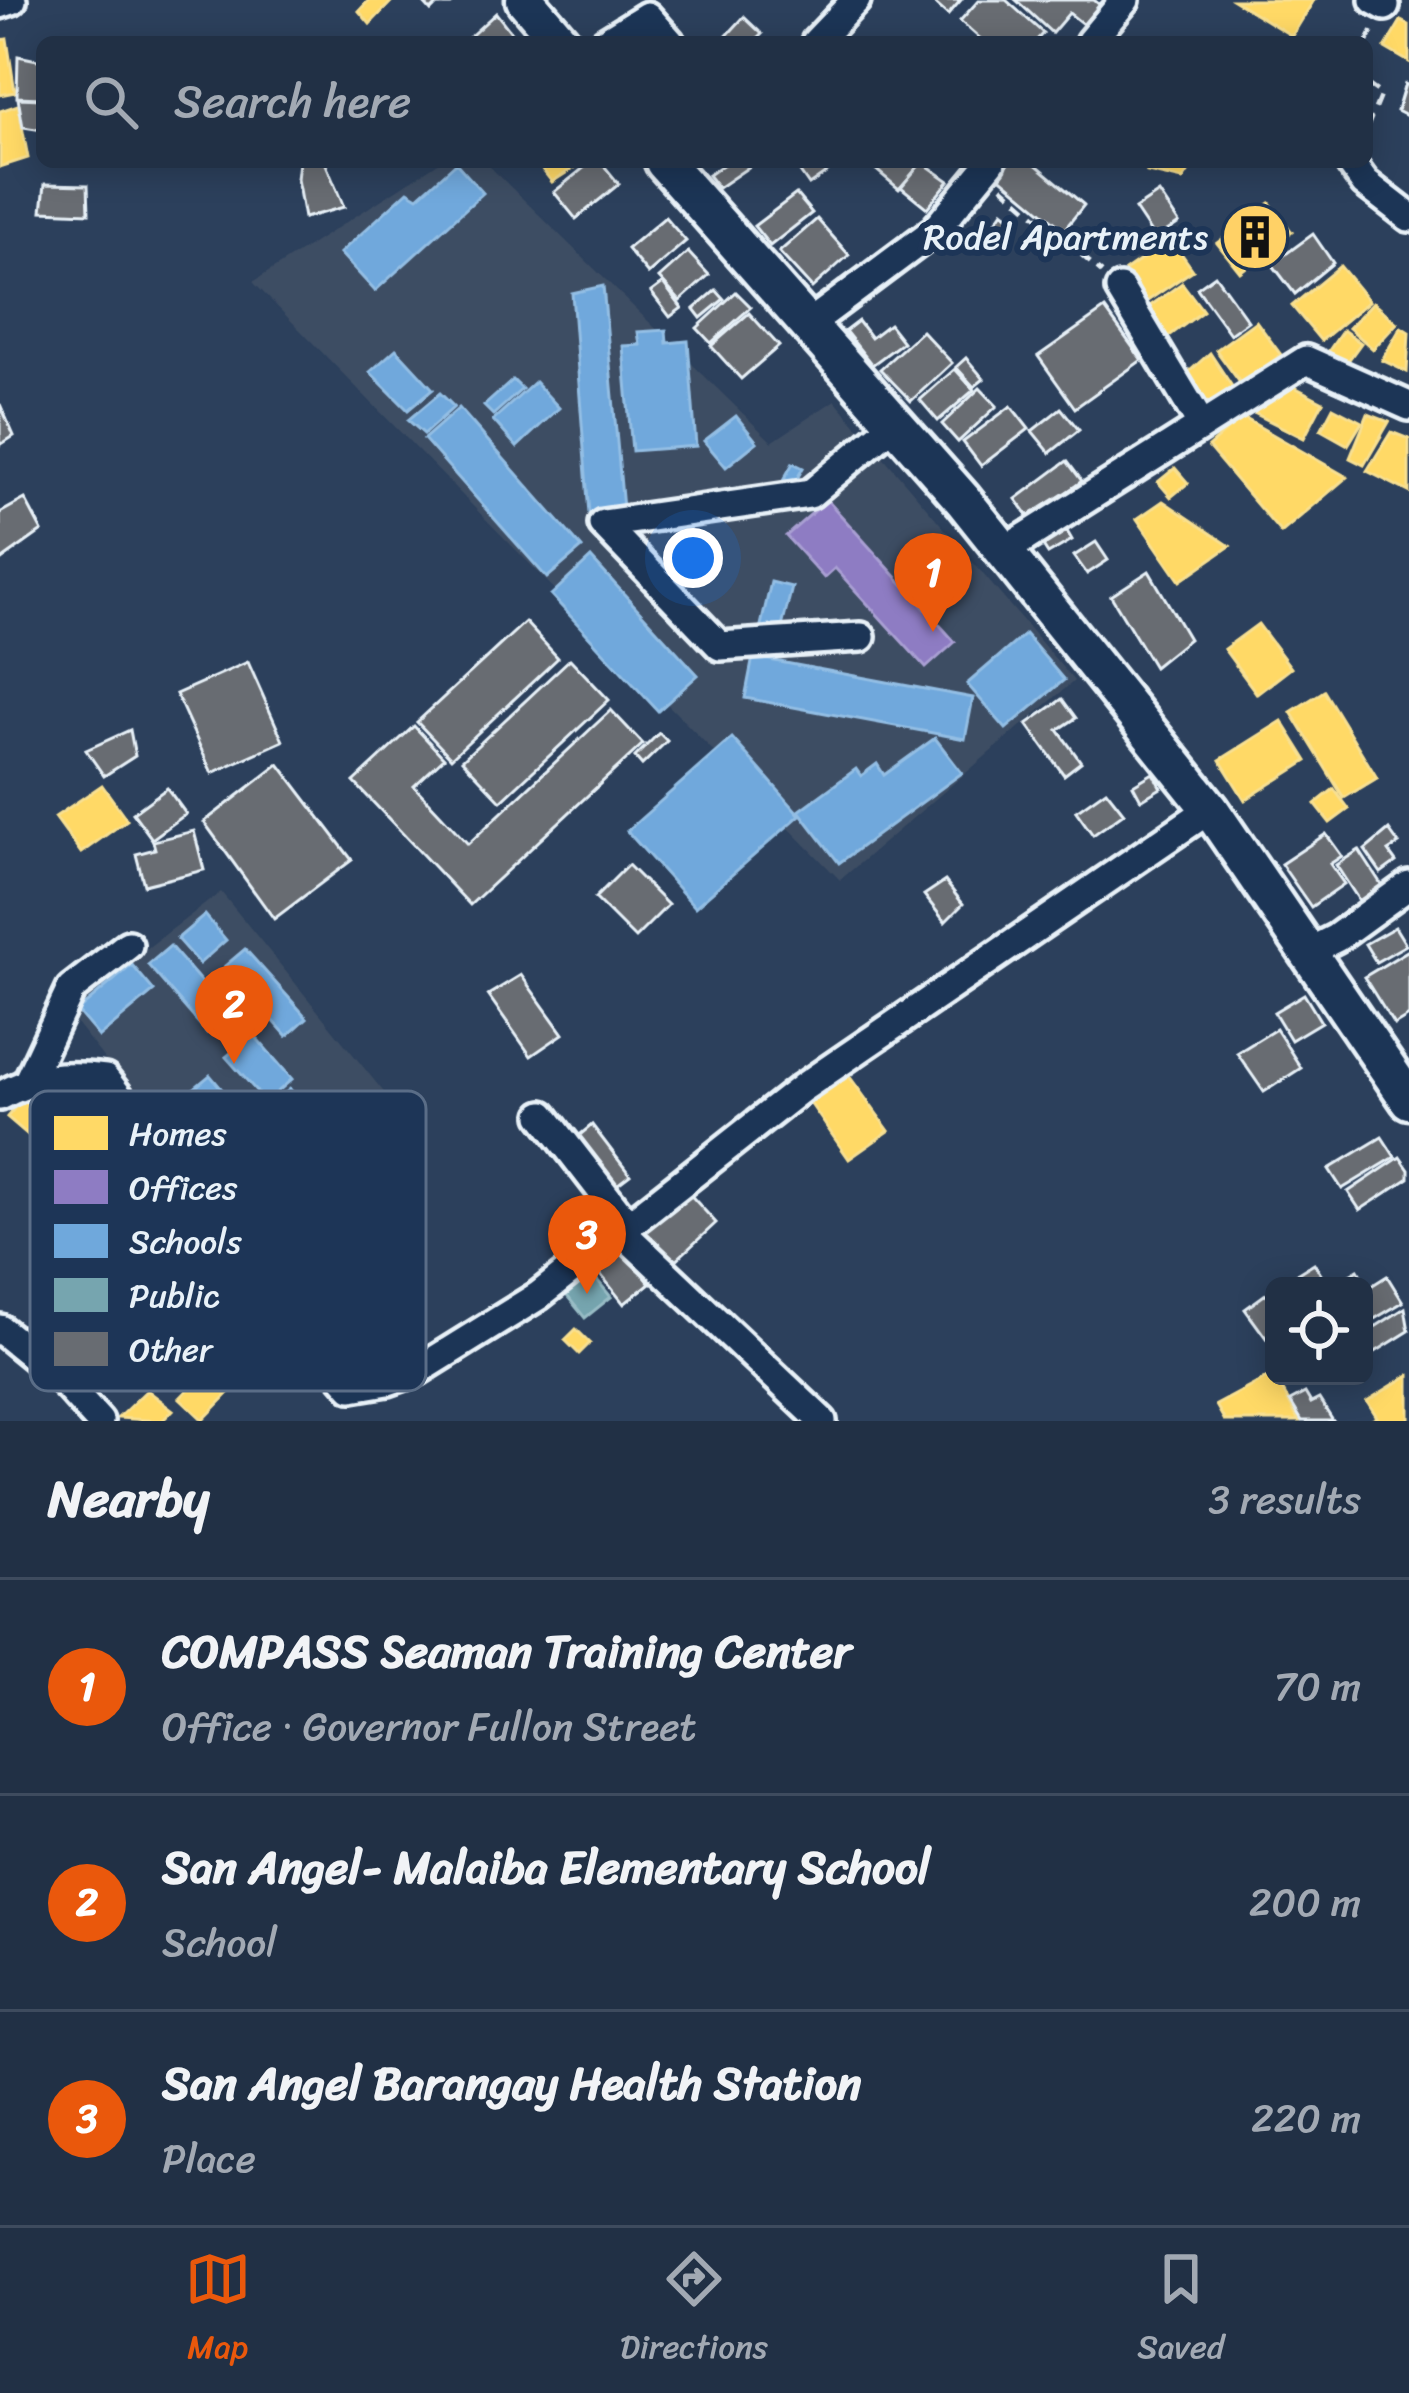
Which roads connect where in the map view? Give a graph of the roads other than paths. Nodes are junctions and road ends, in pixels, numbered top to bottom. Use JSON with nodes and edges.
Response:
{"nodes":[{"id":1,"x":11,"y":0,"type":"edge"},
{"id":2,"x":525,"y":0,"type":"edge"},
{"id":3,"x":856,"y":0,"type":"edge"},
{"id":4,"x":1125,"y":0,"type":"edge"},
{"id":5,"x":0,"y":4,"type":"edge"},
{"id":6,"x":556,"y":36,"type":"edge"},
{"id":7,"x":615,"y":36,"type":"edge"},
{"id":8,"x":665,"y":36,"type":"edge"},
{"id":9,"x":822,"y":36,"type":"edge"},
{"id":10,"x":1095,"y":36,"type":"edge"},
{"id":11,"x":986,"y":168,"type":"edge"},
{"id":12,"x":1354,"y":168,"type":"edge"},
{"id":13,"x":682,"y":169,"type":"edge"},
{"id":14,"x":1409,"y":217,"type":"edge"},
{"id":15,"x":1120,"y":289,"type":"road end"},
{"id":16,"x":808,"y":323,"type":"junction"},
{"id":17,"x":1409,"y":406,"type":"edge"},
{"id":18,"x":895,"y":423,"type":"junction"},
{"id":19,"x":1201,"y":424,"type":"junction"},
{"id":20,"x":1004,"y":551,"type":"junction"},
{"id":21,"x":861,"y":637,"type":"dead end"},
{"id":22,"x":1210,"y":809,"type":"junction"},
{"id":23,"x":1409,"y":885,"type":"edge"},
{"id":24,"x":128,"y":945,"type":"dead end"},
{"id":25,"x":1308,"y":952,"type":"junction"},
{"id":26,"x":28,"y":1081,"type":"junction"},
{"id":27,"x":114,"y":1091,"type":"edge"},
{"id":28,"x":0,"y":1096,"type":"edge"},
{"id":29,"x":1409,"y":1100,"type":"edge"},
{"id":30,"x":543,"y":1115,"type":"dead end"},
{"id":31,"x":625,"y":1229,"type":"junction"},
{"id":32,"x":0,"y":1328,"type":"edge"},
{"id":33,"x":30,"y":1353,"type":"edge"},
{"id":34,"x":426,"y":1366,"type":"edge"},
{"id":35,"x":72,"y":1391,"type":"edge"},
{"id":36,"x":99,"y":1421,"type":"edge"},
{"id":37,"x":822,"y":1421,"type":"edge"}],
"edges":[{"from":1,"to":5,"type":"street"},
{"from":2,"to":6,"type":"main road"},
{"from":3,"to":9,"type":"street"},
{"from":4,"to":10,"type":"street"},
{"from":7,"to":8,"type":"street"},
{"from":11,"to":16,"type":"street"},
{"from":12,"to":14,"type":"street"},
{"from":13,"to":16,"type":"main road"},
{"from":15,"to":19,"type":"street"},
{"from":16,"to":18,"type":"main road"},
{"from":17,"to":19,"type":"street"},
{"from":18,"to":20,"type":"main road"},
{"from":18,"to":21,"type":"street"},
{"from":19,"to":20,"type":"street"},
{"from":20,"to":22,"type":"main road"},
{"from":22,"to":25,"type":"main road"},
{"from":22,"to":31,"type":"street"},
{"from":23,"to":25,"type":"street"},
{"from":24,"to":26,"type":"street"},
{"from":25,"to":29,"type":"main road"},
{"from":26,"to":27,"type":"street"},
{"from":26,"to":28,"type":"street"},
{"from":30,"to":31,"type":"street"},
{"from":31,"to":34,"type":"street"},
{"from":31,"to":37,"type":"street"},
{"from":32,"to":33,"type":"street"},
{"from":35,"to":36,"type":"street"}]}
